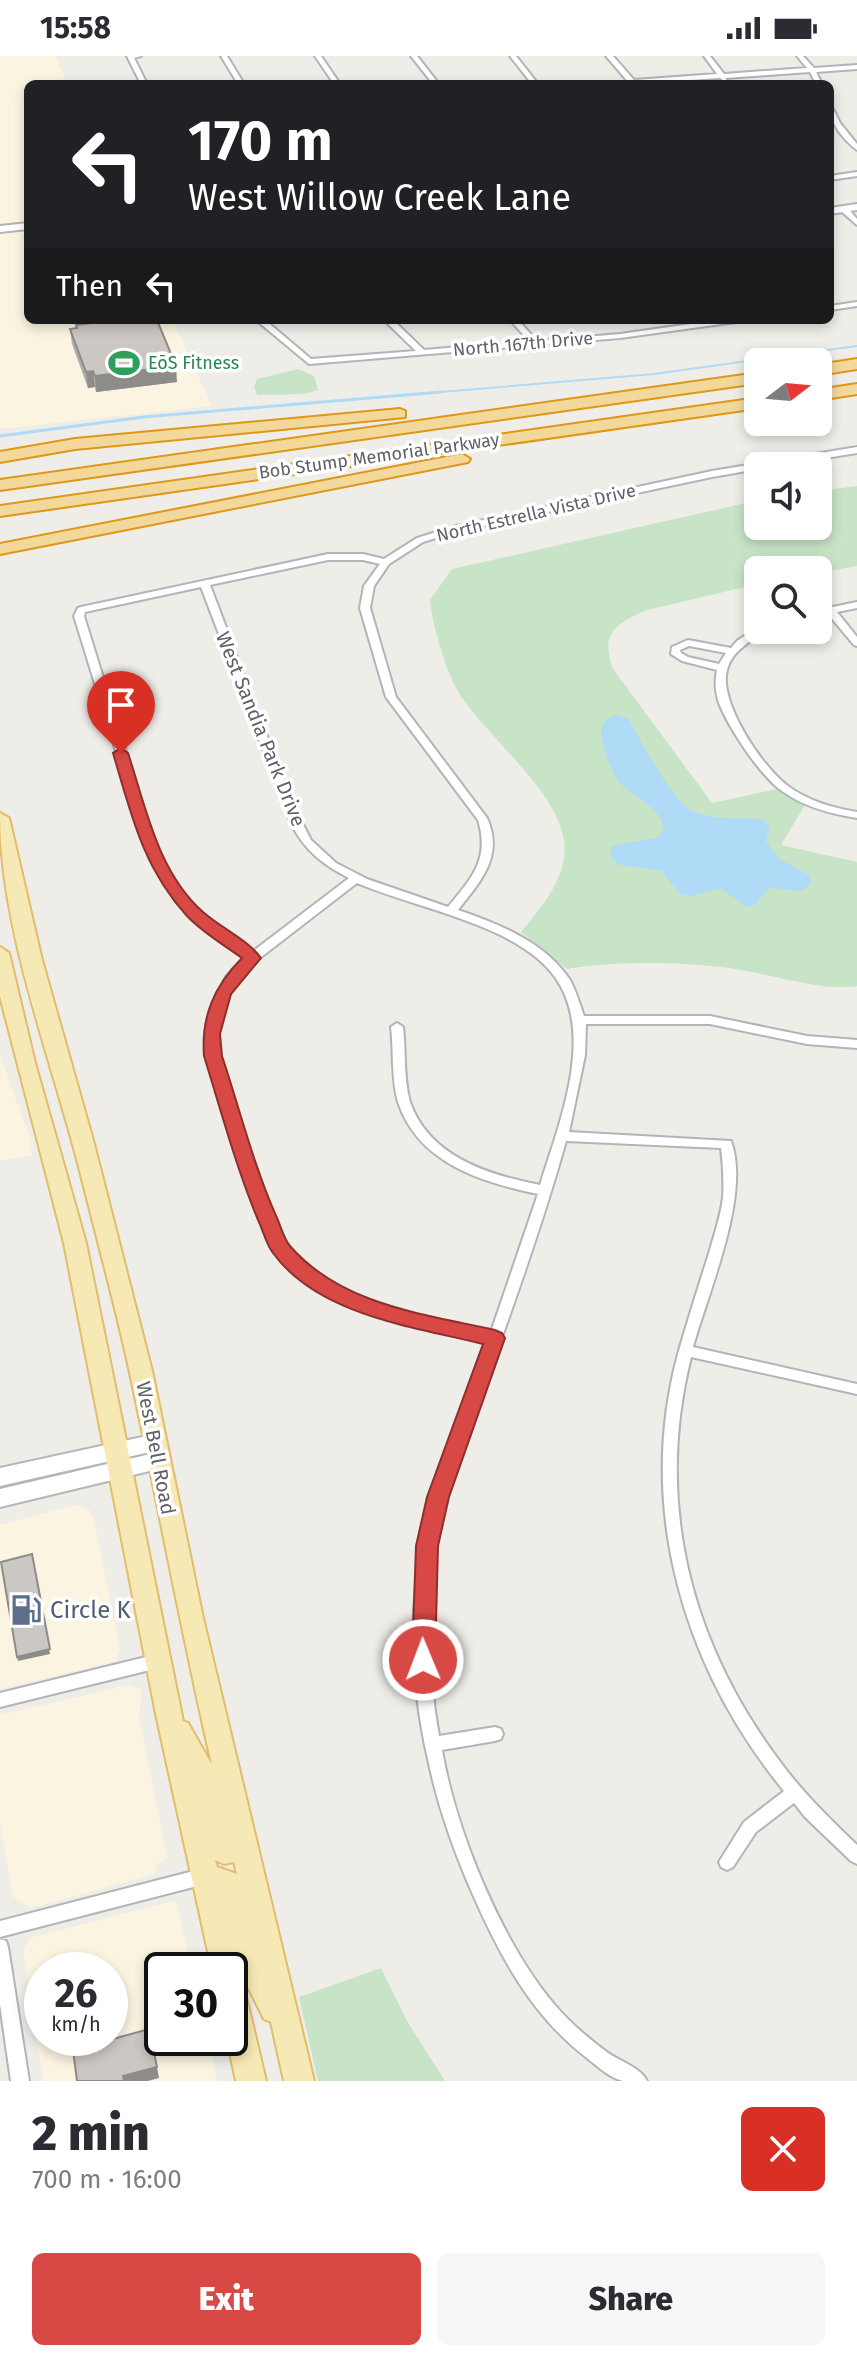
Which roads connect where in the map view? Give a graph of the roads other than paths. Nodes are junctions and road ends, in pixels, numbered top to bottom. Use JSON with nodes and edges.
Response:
{"nodes":[{"id":1,"x":138,"y":56,"type":"edge"},
{"id":2,"x":224,"y":56,"type":"edge"},
{"id":3,"x":318,"y":56,"type":"edge"},
{"id":4,"x":414,"y":56,"type":"edge"},
{"id":5,"x":513,"y":56,"type":"edge"},
{"id":6,"x":609,"y":56,"type":"edge"},
{"id":7,"x":707,"y":56,"type":"edge"},
{"id":8,"x":800,"y":56,"type":"edge"},
{"id":9,"x":130,"y":57,"type":"edge"},
{"id":10,"x":857,"y":67,"type":"edge"},
{"id":11,"x":812,"y":70,"type":"junction"},
{"id":12,"x":723,"y":76,"type":"junction"},
{"id":13,"x":142,"y":80,"type":"edge"},
{"id":14,"x":239,"y":80,"type":"edge"},
{"id":15,"x":334,"y":80,"type":"edge"},
{"id":16,"x":433,"y":80,"type":"edge"},
{"id":17,"x":532,"y":80,"type":"edge"},
{"id":18,"x":631,"y":80,"type":"edge"},
{"id":19,"x":672,"y":80,"type":"edge"},
{"id":20,"x":725,"y":80,"type":"edge"},
{"id":21,"x":817,"y":80,"type":"edge"},
{"id":22,"x":834,"y":118,"type":"edge"},
{"id":23,"x":857,"y":148,"type":"edge"},
{"id":24,"x":857,"y":174,"type":"edge"},
{"id":25,"x":834,"y":177,"type":"edge"},
{"id":26,"x":857,"y":207,"type":"edge"},
{"id":27,"x":844,"y":209,"type":"junction"},
{"id":28,"x":834,"y":210,"type":"edge"},
{"id":29,"x":857,"y":223,"type":"edge"},
{"id":30,"x":24,"y":226,"type":"edge"},
{"id":31,"x":0,"y":229,"type":"edge"},
{"id":32,"x":857,"y":304,"type":"edge"},
{"id":33,"x":834,"y":307,"type":"edge"},
{"id":34,"x":265,"y":324,"type":"edge"},
{"id":35,"x":392,"y":324,"type":"edge"},
{"id":36,"x":518,"y":324,"type":"edge"},
{"id":37,"x":696,"y":324,"type":"edge"},
{"id":38,"x":535,"y":343,"type":"junction"},
{"id":39,"x":422,"y":352,"type":"junction"},
{"id":40,"x":857,"y":363,"type":"edge"},
{"id":41,"x":832,"y":366,"type":"edge"},
{"id":42,"x":744,"y":377,"type":"edge"},
{"id":43,"x":744,"y":378,"type":"edge"},
{"id":44,"x":857,"y":389,"type":"edge"},
{"id":45,"x":832,"y":393,"type":"edge"},
{"id":46,"x":744,"y":405,"type":"edge"},
{"id":47,"x":660,"y":416,"type":"junction"},
{"id":48,"x":44,"y":448,"type":"junction"},
{"id":49,"x":0,"y":449,"type":"edge"},
{"id":50,"x":857,"y":450,"type":"edge"},
{"id":51,"x":0,"y":457,"type":"edge"},
{"id":52,"x":0,"y":485,"type":"edge"},
{"id":53,"x":0,"y":511,"type":"edge"},
{"id":54,"x":40,"y":540,"type":"junction"},
{"id":55,"x":0,"y":541,"type":"edge"},
{"id":56,"x":0,"y":549,"type":"edge"},
{"id":57,"x":386,"y":562,"type":"junction"},
{"id":58,"x":204,"y":583,"type":"junction"},
{"id":59,"x":857,"y":605,"type":"edge"},
{"id":60,"x":832,"y":610,"type":"edge"},
{"id":61,"x":832,"y":612,"type":"edge"},
{"id":62,"x":744,"y":642,"type":"edge"},
{"id":63,"x":857,"y":643,"type":"edge"},
{"id":64,"x":733,"y":651,"type":"junction"},
{"id":65,"x":721,"y":672,"type":"junction"},
{"id":66,"x":857,"y":815,"type":"edge"},
{"id":67,"x":0,"y":818,"type":"edge"},
{"id":68,"x":6,"y":874,"type":"edge"},
{"id":69,"x":355,"y":879,"type":"junction"},
{"id":70,"x":450,"y":912,"type":"junction"},
{"id":71,"x":0,"y":953,"type":"edge"},
{"id":72,"x":252,"y":958,"type":"junction"},
{"id":73,"x":580,"y":1020,"type":"junction"},
{"id":74,"x":397,"y":1027,"type":"dead end"},
{"id":75,"x":857,"y":1044,"type":"edge"},
{"id":76,"x":562,"y":1136,"type":"junction"},
{"id":77,"x":83,"y":1140,"type":"junction"},
{"id":78,"x":50,"y":1148,"type":"junction"},
{"id":79,"x":545,"y":1191,"type":"junction"},
{"id":80,"x":495,"y":1338,"type":"junction"},
{"id":81,"x":686,"y":1351,"type":"junction"},
{"id":82,"x":857,"y":1389,"type":"edge"},
{"id":83,"x":157,"y":1452,"type":"junction"},
{"id":84,"x":120,"y":1460,"type":"junction"},
{"id":85,"x":0,"y":1477,"type":"edge"},
{"id":86,"x":0,"y":1498,"type":"edge"},
{"id":87,"x":158,"y":1661,"type":"junction"},
{"id":88,"x":0,"y":1700,"type":"edge"},
{"id":89,"x":169,"y":1714,"type":"junction"},
{"id":90,"x":495,"y":1734,"type":"dead end"},
{"id":91,"x":433,"y":1744,"type":"junction"},
{"id":92,"x":794,"y":1793,"type":"junction"},
{"id":93,"x":244,"y":1847,"type":"junction"},
{"id":94,"x":857,"y":1856,"type":"edge"},
{"id":95,"x":727,"y":1862,"type":"dead end"},
{"id":96,"x":205,"y":1876,"type":"junction"},
{"id":97,"x":0,"y":1929,"type":"edge"},
{"id":98,"x":0,"y":1947,"type":"edge"},
{"id":99,"x":222,"y":1952,"type":"edge"},
{"id":100,"x":289,"y":2040,"type":"junction"},
{"id":101,"x":245,"y":2056,"type":"edge"},
{"id":102,"x":20,"y":2081,"type":"edge"},
{"id":103,"x":251,"y":2081,"type":"edge"},
{"id":104,"x":299,"y":2081,"type":"edge"},
{"id":105,"x":638,"y":2081,"type":"edge"}],
"edges":[{"from":1,"to":9,"type":"street"},
{"from":2,"to":14,"type":"street"},
{"from":3,"to":15,"type":"street"},
{"from":4,"to":16,"type":"street"},
{"from":5,"to":17,"type":"street"},
{"from":6,"to":18,"type":"street"},
{"from":7,"to":12,"type":"street"},
{"from":8,"to":11,"type":"street"},
{"from":9,"to":13,"type":"street"},
{"from":10,"to":11,"type":"street"},
{"from":11,"to":12,"type":"street"},
{"from":11,"to":21,"type":"street"},
{"from":12,"to":19,"type":"street"},
{"from":12,"to":20,"type":"street"},
{"from":22,"to":23,"type":"street"},
{"from":24,"to":25,"type":"street"},
{"from":26,"to":27,"type":"street"},
{"from":27,"to":28,"type":"street"},
{"from":27,"to":29,"type":"street"},
{"from":30,"to":31,"type":"street"},
{"from":32,"to":33,"type":"street"},
{"from":34,"to":39,"type":"street","name":"North 167th Drive"},
{"from":35,"to":39,"type":"street"},
{"from":36,"to":38,"type":"street"},
{"from":37,"to":38,"type":"street","name":"North 167th Drive"},
{"from":38,"to":39,"type":"street","name":"North 167th Drive"},
{"from":40,"to":41,"type":"highway"},
{"from":42,"to":48,"type":"highway"},
{"from":43,"to":52,"type":"highway","name":"Bob Stump Memorial Parkway"},
{"from":44,"to":45,"type":"highway"},
{"from":46,"to":47,"type":"highway","name":"Bob Stump Memorial Parkway"},
{"from":47,"to":53,"type":"highway","name":"Bob Stump Memorial Parkway"},
{"from":47,"to":54,"type":"highway"},
{"from":48,"to":49,"type":"highway"},
{"from":48,"to":51,"type":"highway"},
{"from":50,"to":57,"type":"street","name":"North Estrella Vista Drive"},
{"from":54,"to":55,"type":"highway"},
{"from":54,"to":56,"type":"highway"},
{"from":57,"to":58,"type":"street"},
{"from":57,"to":70,"type":"street"},
{"from":58,"to":69,"type":"street","name":"West Sandia Park Drive"},
{"from":58,"to":72,"type":"street"},
{"from":59,"to":60,"type":"street"},
{"from":61,"to":63,"type":"street"},
{"from":62,"to":64,"type":"street"},
{"from":64,"to":65,"type":"street"},
{"from":64,"to":65,"type":"street"},
{"from":65,"to":66,"type":"street"},
{"from":67,"to":68,"type":"main road","name":"West Bell Road"},
{"from":68,"to":77,"type":"main road","name":"West Bell Road"},
{"from":69,"to":70,"type":"street","name":"West Sandia Park Drive"},
{"from":69,"to":72,"type":"street"},
{"from":70,"to":73,"type":"street","name":"West Sandia Park Drive"},
{"from":71,"to":78,"type":"main road","name":"West Bell Road"},
{"from":72,"to":80,"type":"street"},
{"from":73,"to":75,"type":"street"},
{"from":73,"to":76,"type":"street","name":"West Sandia Park Drive"},
{"from":74,"to":79,"type":"street"},
{"from":76,"to":79,"type":"street","name":"West Sandia Park Drive"},
{"from":76,"to":81,"type":"street"},
{"from":77,"to":78,"type":"main road"},
{"from":77,"to":83,"type":"main road","name":"West Bell Road"},
{"from":78,"to":84,"type":"main road","name":"West Bell Road"},
{"from":79,"to":80,"type":"street","name":"West Sandia Park Drive"},
{"from":80,"to":91,"type":"street","name":"West Sandia Park Drive"},
{"from":81,"to":82,"type":"street"},
{"from":81,"to":92,"type":"street"},
{"from":83,"to":84,"type":"main road"},
{"from":83,"to":93,"type":"main road","name":"West Bell Road"},
{"from":84,"to":85,"type":"main road"},
{"from":84,"to":86,"type":"main road"},
{"from":84,"to":87,"type":"main road","name":"West Bell Road"},
{"from":87,"to":88,"type":"street"},
{"from":87,"to":89,"type":"main road","name":"West Bell Road"},
{"from":89,"to":93,"type":"main road"},
{"from":89,"to":96,"type":"main road","name":"West Bell Road"},
{"from":90,"to":91,"type":"street"},
{"from":91,"to":105,"type":"street","name":"West Sandia Park Drive"},
{"from":92,"to":94,"type":"street"},
{"from":92,"to":95,"type":"street"},
{"from":93,"to":100,"type":"main road","name":"West Bell Road"},
{"from":96,"to":97,"type":"street"},
{"from":96,"to":99,"type":"main road","name":"West Bell Road"},
{"from":96,"to":100,"type":"main road"},
{"from":98,"to":102,"type":"street"},
{"from":100,"to":104,"type":"main road","name":"West Bell Road"},
{"from":101,"to":103,"type":"main road"}]}
